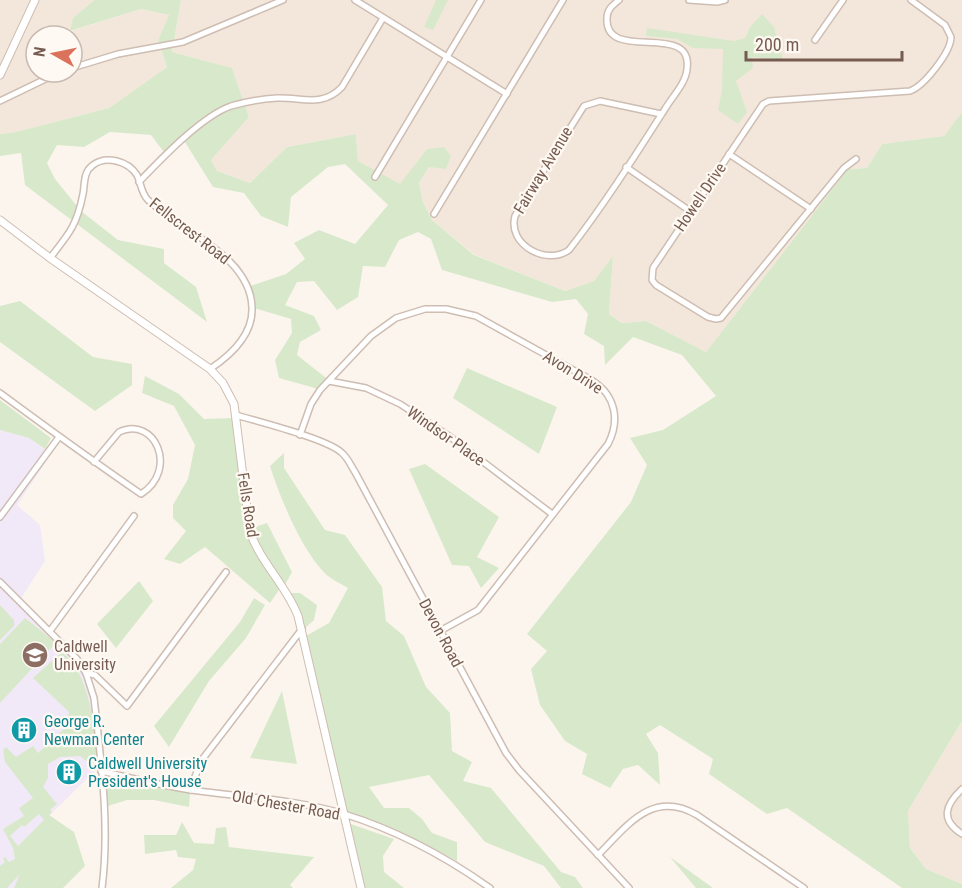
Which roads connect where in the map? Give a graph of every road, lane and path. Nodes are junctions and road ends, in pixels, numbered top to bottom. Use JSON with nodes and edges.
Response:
{"nodes":[{"id":1,"x":35,"y":0,"type":"edge"},
{"id":2,"x":269,"y":0,"type":"edge"},
{"id":3,"x":355,"y":0,"type":"edge"},
{"id":4,"x":481,"y":0,"type":"edge"},
{"id":5,"x":563,"y":0,"type":"edge"},
{"id":6,"x":619,"y":0,"type":"edge"},
{"id":7,"x":689,"y":0,"type":"edge"},
{"id":8,"x":725,"y":0,"type":"edge"},
{"id":9,"x":843,"y":0,"type":"edge"},
{"id":10,"x":911,"y":0,"type":"edge"},
{"id":11,"x":280,"y":2,"type":"edge"},
{"id":12,"x":383,"y":18,"type":"junction"},
{"id":13,"x":815,"y":40,"type":"dead end"},
{"id":14,"x":447,"y":57,"type":"junction"},
{"id":15,"x":84,"y":64,"type":"edge"},
{"id":16,"x":0,"y":75,"type":"edge"},
{"id":17,"x":35,"y":84,"type":"edge"},
{"id":18,"x":507,"y":94,"type":"junction"},
{"id":19,"x":0,"y":101,"type":"edge"},
{"id":20,"x":662,"y":114,"type":"junction"},
{"id":21,"x":729,"y":154,"type":"junction"},
{"id":22,"x":856,"y":159,"type":"dead end"},
{"id":23,"x":626,"y":167,"type":"junction"},
{"id":24,"x":375,"y":177,"type":"dead end"},
{"id":25,"x":139,"y":182,"type":"junction"},
{"id":26,"x":811,"y":209,"type":"junction"},
{"id":27,"x":690,"y":211,"type":"junction"},
{"id":28,"x":434,"y":214,"type":"dead end"},
{"id":29,"x":1,"y":224,"type":"edge"},
{"id":30,"x":50,"y":258,"type":"junction"},
{"id":31,"x":210,"y":369,"type":"junction"},
{"id":32,"x":329,"y":381,"type":"junction"},
{"id":33,"x":0,"y":393,"type":"edge"},
{"id":34,"x":236,"y":416,"type":"junction"},
{"id":35,"x":300,"y":435,"type":"junction"},
{"id":36,"x":59,"y":437,"type":"junction"},
{"id":37,"x":94,"y":462,"type":"junction"},
{"id":38,"x":552,"y":514,"type":"junction"},
{"id":39,"x":134,"y":516,"type":"dead end"},
{"id":40,"x":0,"y":517,"type":"edge"},
{"id":41,"x":225,"y":572,"type":"dead end"},
{"id":42,"x":0,"y":582,"type":"edge"},
{"id":43,"x":302,"y":629,"type":"junction"},
{"id":44,"x":50,"y":631,"type":"junction"},
{"id":45,"x":440,"y":631,"type":"junction"},
{"id":46,"x":86,"y":673,"type":"junction"},
{"id":47,"x":101,"y":771,"type":"junction"},
{"id":48,"x":962,"y":789,"type":"edge"},
{"id":49,"x":190,"y":790,"type":"junction"},
{"id":50,"x":344,"y":814,"type":"junction"},
{"id":51,"x":962,"y":834,"type":"edge"},
{"id":52,"x":598,"y":855,"type":"junction"},
{"id":53,"x":102,"y":888,"type":"edge"},
{"id":54,"x":361,"y":888,"type":"edge"},
{"id":55,"x":490,"y":888,"type":"edge"},
{"id":56,"x":629,"y":888,"type":"edge"},
{"id":57,"x":804,"y":888,"type":"edge"}],
"edges":[{"from":1,"to":16,"type":"street"},
{"from":2,"to":11,"type":"street"},
{"from":3,"to":12,"type":"street"},
{"from":4,"to":14,"type":"street"},
{"from":5,"to":18,"type":"street"},
{"from":6,"to":20,"type":"street","name":"Fairway Avenue"},
{"from":7,"to":8,"type":"street"},
{"from":9,"to":13,"type":"street"},
{"from":10,"to":21,"type":"street","name":"Howell Drive"},
{"from":11,"to":15,"type":"street"},
{"from":12,"to":14,"type":"street"},
{"from":12,"to":25,"type":"street"},
{"from":14,"to":18,"type":"street"},
{"from":14,"to":24,"type":"street"},
{"from":17,"to":19,"type":"street"},
{"from":18,"to":28,"type":"street"},
{"from":20,"to":23,"type":"street","name":"Fairway Avenue"},
{"from":20,"to":23,"type":"street","name":"Fairway Avenue"},
{"from":21,"to":26,"type":"street"},
{"from":21,"to":27,"type":"street","name":"Howell Drive"},
{"from":22,"to":26,"type":"street","name":"Howell Drive"},
{"from":23,"to":27,"type":"street"},
{"from":25,"to":30,"type":"street","name":"Fellscrest Road"},
{"from":25,"to":31,"type":"street","name":"Fellscrest Road"},
{"from":26,"to":27,"type":"street","name":"Howell Drive"},
{"from":29,"to":30,"type":"street","name":"Fells Road"},
{"from":30,"to":31,"type":"street","name":"Fells Road"},
{"from":31,"to":34,"type":"street","name":"Fells Road"},
{"from":32,"to":35,"type":"street","name":"Avon Drive"},
{"from":32,"to":38,"type":"street","name":"Windsor Place"},
{"from":32,"to":38,"type":"street","name":"Avon Drive"},
{"from":33,"to":36,"type":"street"},
{"from":34,"to":35,"type":"street","name":"Devon Road"},
{"from":34,"to":43,"type":"street","name":"Fells Road"},
{"from":35,"to":45,"type":"street","name":"Devon Road"},
{"from":36,"to":37,"type":"street"},
{"from":36,"to":40,"type":"street"},
{"from":37,"to":37,"type":"street"},
{"from":38,"to":45,"type":"street","name":"Avon Drive"},
{"from":39,"to":44,"type":"street"},
{"from":41,"to":46,"type":"street"},
{"from":42,"to":44,"type":"street"},
{"from":43,"to":49,"type":"street"},
{"from":43,"to":50,"type":"street","name":"Fells Road"},
{"from":44,"to":46,"type":"street"},
{"from":45,"to":52,"type":"street","name":"Devon Road"},
{"from":46,"to":47,"type":"street"},
{"from":47,"to":49,"type":"street","name":"Old Chester Road"},
{"from":47,"to":53,"type":"street"},
{"from":48,"to":51,"type":"street"},
{"from":49,"to":50,"type":"street","name":"Old Chester Road"},
{"from":50,"to":54,"type":"street","name":"Fells Road"},
{"from":50,"to":55,"type":"street","name":"Old Chester Road"},
{"from":52,"to":56,"type":"street","name":"Devon Road"},
{"from":52,"to":57,"type":"street"}]}
